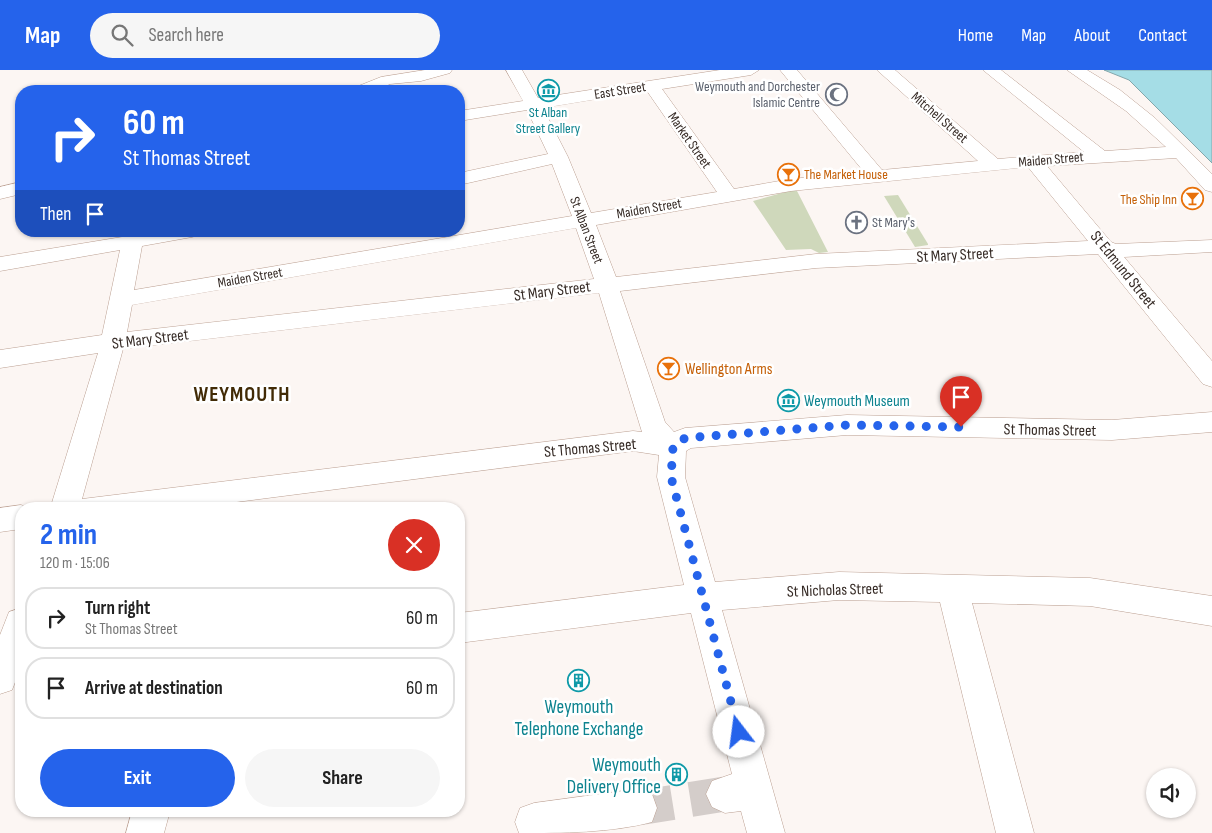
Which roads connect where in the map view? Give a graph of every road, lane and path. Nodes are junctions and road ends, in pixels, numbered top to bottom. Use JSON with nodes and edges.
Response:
{"nodes":[{"id":1,"x":444,"y":70,"type":"edge"},
{"id":2,"x":514,"y":70,"type":"edge"},
{"id":3,"x":751,"y":70,"type":"edge"},
{"id":4,"x":788,"y":70,"type":"edge"},
{"id":5,"x":885,"y":70,"type":"edge"},
{"id":6,"x":991,"y":70,"type":"edge"},
{"id":7,"x":1075,"y":70,"type":"edge"},
{"id":8,"x":699,"y":74,"type":"edge"},
{"id":9,"x":381,"y":84,"type":"edge"},
{"id":10,"x":651,"y":85,"type":"junction"},
{"id":11,"x":533,"y":104,"type":"junction"},
{"id":12,"x":465,"y":115,"type":"edge"},
{"id":13,"x":1181,"y":152,"type":"junction"},
{"id":14,"x":1099,"y":155,"type":"junction"},
{"id":15,"x":559,"y":157,"type":"junction"},
{"id":16,"x":1034,"y":161,"type":"junction"},
{"id":17,"x":994,"y":165,"type":"junction"},
{"id":18,"x":877,"y":176,"type":"junction"},
{"id":19,"x":465,"y":178,"type":"edge"},
{"id":20,"x":1212,"y":186,"type":"edge"},
{"id":21,"x":15,"y":189,"type":"edge"},
{"id":22,"x":0,"y":193,"type":"edge"},
{"id":23,"x":728,"y":194,"type":"junction"},
{"id":24,"x":584,"y":220,"type":"junction"},
{"id":25,"x":129,"y":237,"type":"edge"},
{"id":26,"x":134,"y":237,"type":"edge"},
{"id":27,"x":1212,"y":246,"type":"edge"},
{"id":28,"x":1108,"y":249,"type":"junction"},
{"id":29,"x":0,"y":264,"type":"edge"},
{"id":30,"x":608,"y":284,"type":"junction"},
{"id":31,"x":122,"y":299,"type":"junction"},
{"id":32,"x":113,"y":342,"type":"junction"},
{"id":33,"x":0,"y":359,"type":"edge"},
{"id":34,"x":1212,"y":378,"type":"edge"},
{"id":35,"x":1212,"y":422,"type":"edge"},
{"id":36,"x":673,"y":447,"type":"junction"},
{"id":37,"x":67,"y":502,"type":"edge"},
{"id":38,"x":143,"y":502,"type":"edge"},
{"id":39,"x":15,"y":518,"type":"edge"},
{"id":40,"x":0,"y":520,"type":"edge"},
{"id":41,"x":953,"y":590,"type":"junction"},
{"id":42,"x":704,"y":597,"type":"junction"},
{"id":43,"x":1212,"y":611,"type":"edge"},
{"id":44,"x":465,"y":627,"type":"edge"},
{"id":45,"x":15,"y":639,"type":"edge"},
{"id":46,"x":0,"y":678,"type":"edge"},
{"id":47,"x":15,"y":684,"type":"edge"},
{"id":48,"x":0,"y":685,"type":"edge"},
{"id":49,"x":638,"y":808,"type":"tunnel mouth"},
{"id":50,"x":149,"y":817,"type":"edge"},
{"id":51,"x":534,"y":822,"type":"dead end"},
{"id":52,"x":145,"y":833,"type":"edge"},
{"id":53,"x":766,"y":833,"type":"edge"},
{"id":54,"x":1015,"y":833,"type":"edge"}],
"edges":[{"from":1,"to":9,"type":"street"},
{"from":2,"to":11,"type":"street","name":"St Alban Street"},
{"from":3,"to":8,"type":"street","name":"East Street"},
{"from":4,"to":18,"type":"street"},
{"from":5,"to":17,"type":"street","name":"Mitchell Street"},
{"from":6,"to":14,"type":"street"},
{"from":7,"to":13,"type":"street"},
{"from":8,"to":10,"type":"street","name":"East Street"},
{"from":10,"to":11,"type":"street","name":"East Street"},
{"from":10,"to":23,"type":"street","name":"Market Street"},
{"from":11,"to":12,"type":"street","name":"East Street"},
{"from":11,"to":15,"type":"street","name":"St Alban Street"},
{"from":13,"to":14,"type":"street","name":"Maiden Street"},
{"from":13,"to":20,"type":"street"},
{"from":14,"to":16,"type":"street","name":"Maiden Street"},
{"from":15,"to":19,"type":"street"},
{"from":15,"to":24,"type":"street","name":"St Alban Street"},
{"from":16,"to":17,"type":"street","name":"Maiden Street"},
{"from":16,"to":28,"type":"street","name":"St Edmund Street"},
{"from":17,"to":18,"type":"street","name":"Maiden Street"},
{"from":18,"to":23,"type":"street","name":"Maiden Street"},
{"from":21,"to":22,"type":"street"},
{"from":23,"to":24,"type":"street","name":"Maiden Street"},
{"from":24,"to":30,"type":"street","name":"St Alban Street"},
{"from":24,"to":31,"type":"street","name":"Maiden Street"},
{"from":25,"to":29,"type":"street"},
{"from":26,"to":31,"type":"street"},
{"from":27,"to":28,"type":"street","name":"St Mary Street"},
{"from":28,"to":30,"type":"street","name":"St Mary Street"},
{"from":28,"to":34,"type":"street","name":"St Edmund Street"},
{"from":30,"to":32,"type":"street","name":"St Mary Street"},
{"from":30,"to":36,"type":"street","name":"St Alban Street"},
{"from":31,"to":32,"type":"street"},
{"from":32,"to":33,"type":"street","name":"St Mary Street"},
{"from":32,"to":37,"type":"street"},
{"from":35,"to":36,"type":"street","name":"St Thomas Street"},
{"from":36,"to":38,"type":"street","name":"St Thomas Street"},
{"from":36,"to":42,"type":"street"},
{"from":39,"to":40,"type":"street"},
{"from":41,"to":42,"type":"street","name":"St Nicholas Street"},
{"from":41,"to":43,"type":"street","name":"St Nicholas Street"},
{"from":41,"to":54,"type":"street"},
{"from":42,"to":44,"type":"street","name":"St Nicholas Street"},
{"from":42,"to":53,"type":"street"},
{"from":45,"to":46,"type":"street"},
{"from":47,"to":48,"type":"street"},
{"from":49,"to":51,"type":"street"},
{"from":50,"to":52,"type":"street"}]}
